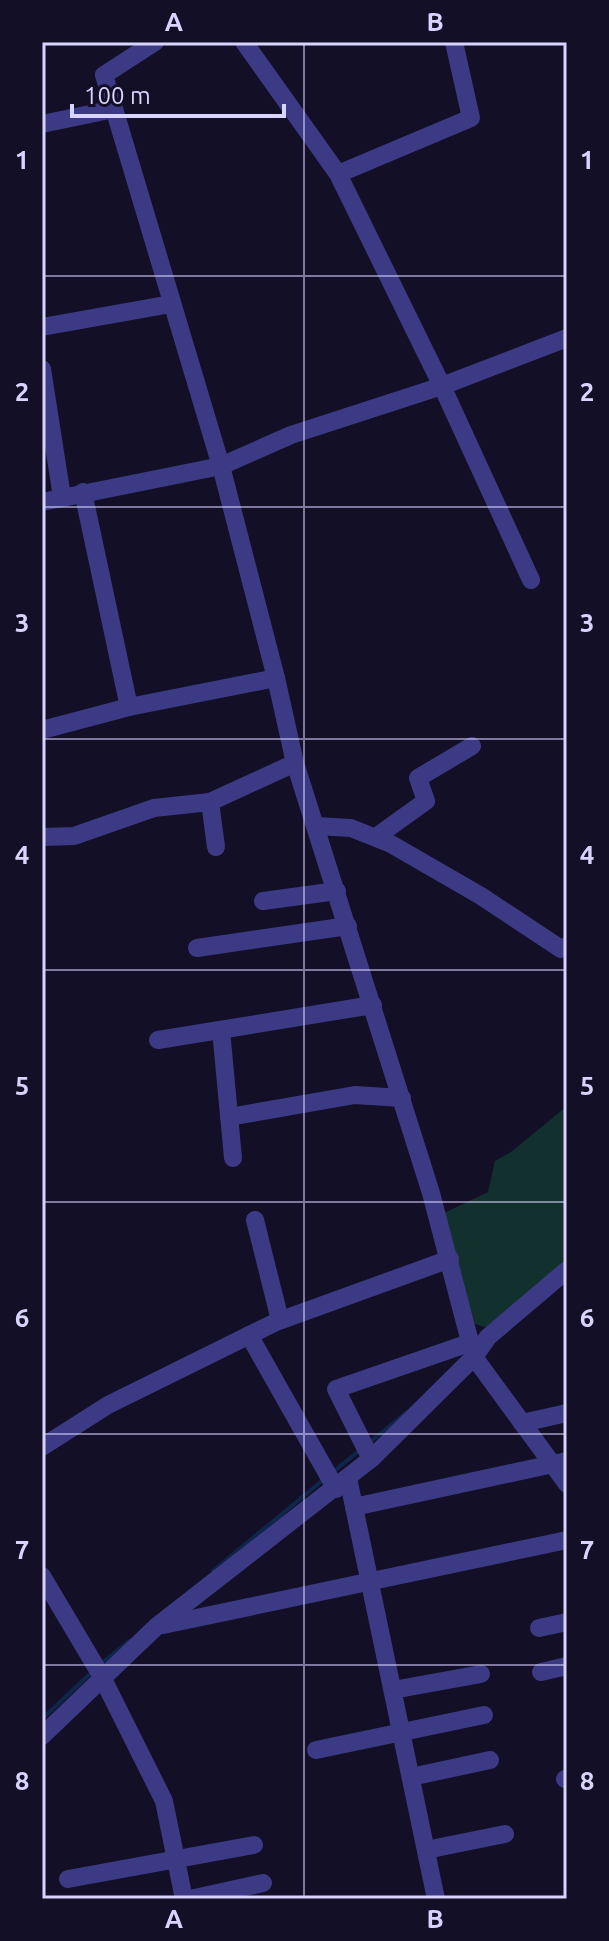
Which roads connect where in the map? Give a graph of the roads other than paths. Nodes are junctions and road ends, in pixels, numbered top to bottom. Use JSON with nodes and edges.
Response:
{"nodes":[{"id":1,"x":155,"y":42,"type":"edge"},
{"id":2,"x":244,"y":42,"type":"edge"},
{"id":3,"x":454,"y":42,"type":"edge"},
{"id":4,"x":114,"y":109,"type":"junction"},
{"id":5,"x":42,"y":124,"type":"edge"},
{"id":6,"x":338,"y":174,"type":"junction"},
{"id":7,"x":171,"y":304,"type":"junction"},
{"id":8,"x":42,"y":327,"type":"edge"},
{"id":9,"x":567,"y":338,"type":"edge"},
{"id":10,"x":42,"y":369,"type":"edge"},
{"id":11,"x":442,"y":386,"type":"junction"},
{"id":12,"x":221,"y":466,"type":"junction"},
{"id":13,"x":83,"y":492,"type":"junction"},
{"id":14,"x":62,"y":497,"type":"junction"},
{"id":15,"x":42,"y":502,"type":"edge"},
{"id":16,"x":531,"y":580,"type":"dead end"},
{"id":17,"x":276,"y":678,"type":"junction"},
{"id":18,"x":129,"y":707,"type":"junction"},
{"id":19,"x":42,"y":730,"type":"edge"},
{"id":20,"x":472,"y":746,"type":"dead end"},
{"id":21,"x":295,"y":763,"type":"junction"},
{"id":22,"x":210,"y":802,"type":"junction"},
{"id":23,"x":317,"y":826,"type":"junction"},
{"id":24,"x":42,"y":837,"type":"edge"},
{"id":25,"x":376,"y":837,"type":"junction"},
{"id":26,"x":216,"y":847,"type":"dead end"},
{"id":27,"x":337,"y":891,"type":"junction"},
{"id":28,"x":263,"y":901,"type":"dead end"},
{"id":29,"x":348,"y":926,"type":"junction"},
{"id":30,"x":567,"y":946,"type":"edge"},
{"id":31,"x":197,"y":948,"type":"dead end"},
{"id":32,"x":373,"y":1005,"type":"junction"},
{"id":33,"x":221,"y":1030,"type":"junction"},
{"id":34,"x":158,"y":1040,"type":"dead end"},
{"id":35,"x":402,"y":1098,"type":"junction"},
{"id":36,"x":229,"y":1117,"type":"junction"},
{"id":37,"x":233,"y":1158,"type":"dead end"},
{"id":38,"x":255,"y":1220,"type":"dead end"},
{"id":39,"x":450,"y":1259,"type":"junction"},
{"id":40,"x":567,"y":1270,"type":"edge"},
{"id":41,"x":280,"y":1320,"type":"junction"},
{"id":42,"x":249,"y":1335,"type":"junction"},
{"id":43,"x":473,"y":1350,"type":"junction"},
{"id":44,"x":567,"y":1413,"type":"edge"},
{"id":45,"x":522,"y":1423,"type":"junction"},
{"id":46,"x":42,"y":1447,"type":"edge"},
{"id":47,"x":371,"y":1459,"type":"junction"},
{"id":48,"x":560,"y":1462,"type":"edge"},
{"id":49,"x":342,"y":1484,"type":"junction"},
{"id":50,"x":567,"y":1484,"type":"edge"},
{"id":51,"x":354,"y":1507,"type":"junction"},
{"id":52,"x":567,"y":1540,"type":"edge"},
{"id":53,"x":42,"y":1576,"type":"edge"},
{"id":54,"x":370,"y":1581,"type":"junction"},
{"id":55,"x":567,"y":1622,"type":"edge"},
{"id":56,"x":157,"y":1626,"type":"junction"},
{"id":57,"x":539,"y":1628,"type":"dead end"},
{"id":58,"x":567,"y":1666,"type":"edge"},
{"id":59,"x":541,"y":1672,"type":"dead end"},
{"id":60,"x":481,"y":1674,"type":"dead end"},
{"id":61,"x":102,"y":1677,"type":"junction"},
{"id":62,"x":393,"y":1690,"type":"junction"},
{"id":63,"x":484,"y":1715,"type":"dead end"},
{"id":64,"x":400,"y":1732,"type":"junction"},
{"id":65,"x":42,"y":1736,"type":"edge"},
{"id":66,"x":316,"y":1750,"type":"dead end"},
{"id":67,"x":490,"y":1760,"type":"dead end"},
{"id":68,"x":411,"y":1777,"type":"junction"},
{"id":69,"x":505,"y":1834,"type":"dead end"},
{"id":70,"x":254,"y":1845,"type":"dead end"},
{"id":71,"x":426,"y":1850,"type":"junction"},
{"id":72,"x":177,"y":1860,"type":"junction"},
{"id":73,"x":68,"y":1879,"type":"dead end"},
{"id":74,"x":263,"y":1883,"type":"dead end"},
{"id":75,"x":187,"y":1899,"type":"edge"},
{"id":76,"x":436,"y":1899,"type":"edge"}],
"edges":[{"from":1,"to":4,"type":"street"},
{"from":2,"to":6,"type":"street"},
{"from":3,"to":6,"type":"street"},
{"from":4,"to":5,"type":"street"},
{"from":4,"to":7,"type":"street"},
{"from":6,"to":11,"type":"street"},
{"from":7,"to":8,"type":"street"},
{"from":7,"to":12,"type":"street"},
{"from":9,"to":11,"type":"street"},
{"from":10,"to":14,"type":"street"},
{"from":11,"to":12,"type":"street"},
{"from":11,"to":16,"type":"street"},
{"from":12,"to":13,"type":"street"},
{"from":12,"to":17,"type":"street"},
{"from":13,"to":14,"type":"street"},
{"from":13,"to":18,"type":"street"},
{"from":14,"to":15,"type":"street"},
{"from":17,"to":18,"type":"street"},
{"from":17,"to":21,"type":"street"},
{"from":18,"to":19,"type":"street"},
{"from":20,"to":25,"type":"street"},
{"from":21,"to":22,"type":"street"},
{"from":21,"to":23,"type":"street"},
{"from":22,"to":24,"type":"street"},
{"from":22,"to":26,"type":"street"},
{"from":23,"to":25,"type":"street"},
{"from":23,"to":27,"type":"street"},
{"from":25,"to":30,"type":"street"},
{"from":27,"to":28,"type":"street"},
{"from":27,"to":29,"type":"street"},
{"from":29,"to":31,"type":"street"},
{"from":29,"to":32,"type":"street"},
{"from":32,"to":33,"type":"street"},
{"from":32,"to":35,"type":"street"},
{"from":33,"to":34,"type":"street"},
{"from":33,"to":36,"type":"street"},
{"from":35,"to":36,"type":"street"},
{"from":35,"to":39,"type":"street"},
{"from":36,"to":37,"type":"street"},
{"from":38,"to":41,"type":"street"},
{"from":39,"to":41,"type":"street"},
{"from":39,"to":43,"type":"street"},
{"from":40,"to":43,"type":"street"},
{"from":41,"to":42,"type":"street"},
{"from":42,"to":46,"type":"street"},
{"from":42,"to":49,"type":"street"},
{"from":43,"to":45,"type":"street"},
{"from":43,"to":47,"type":"street"},
{"from":43,"to":47,"type":"street"},
{"from":44,"to":45,"type":"street"},
{"from":45,"to":48,"type":"street"},
{"from":47,"to":49,"type":"street"},
{"from":48,"to":50,"type":"street"},
{"from":48,"to":51,"type":"street"},
{"from":49,"to":51,"type":"street"},
{"from":49,"to":56,"type":"street"},
{"from":51,"to":54,"type":"street"},
{"from":52,"to":54,"type":"street"},
{"from":53,"to":61,"type":"street"},
{"from":54,"to":56,"type":"street"},
{"from":54,"to":62,"type":"street"},
{"from":55,"to":57,"type":"street"},
{"from":56,"to":61,"type":"street"},
{"from":58,"to":59,"type":"street"},
{"from":60,"to":62,"type":"street"},
{"from":61,"to":65,"type":"street"},
{"from":61,"to":72,"type":"street"},
{"from":62,"to":64,"type":"street"},
{"from":63,"to":64,"type":"street"},
{"from":64,"to":66,"type":"street"},
{"from":64,"to":68,"type":"street"},
{"from":67,"to":68,"type":"street"},
{"from":68,"to":71,"type":"street"},
{"from":69,"to":71,"type":"street"},
{"from":70,"to":72,"type":"street"},
{"from":71,"to":76,"type":"street"},
{"from":72,"to":73,"type":"street"},
{"from":72,"to":75,"type":"street"},
{"from":74,"to":75,"type":"street"}]}
